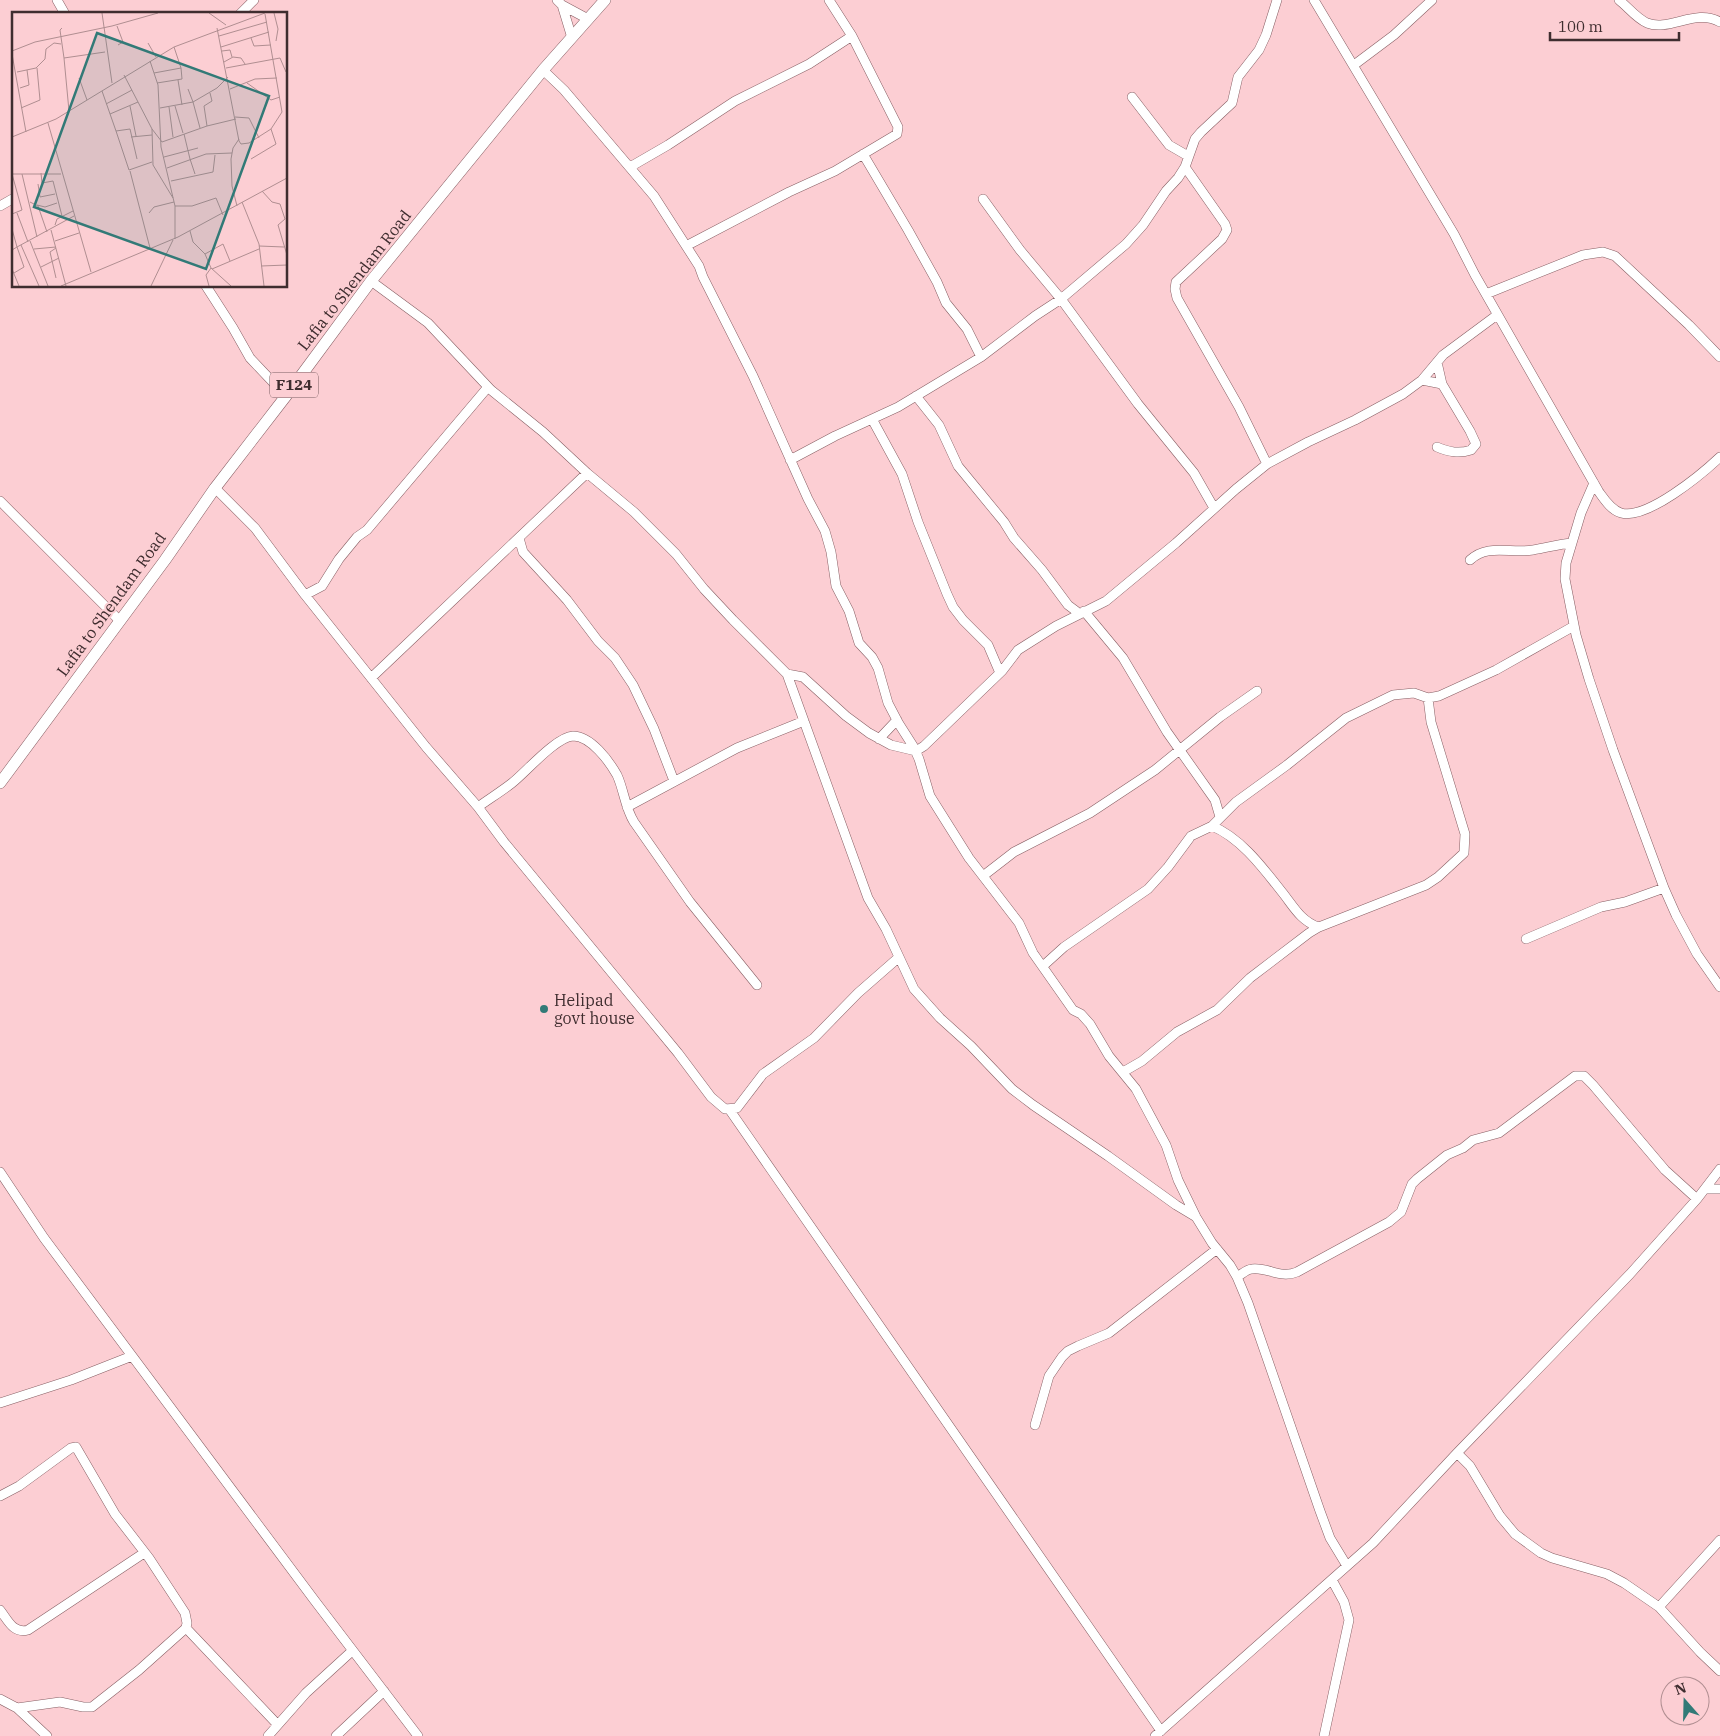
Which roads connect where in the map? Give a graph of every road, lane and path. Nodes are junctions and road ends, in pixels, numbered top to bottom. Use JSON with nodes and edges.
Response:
{"nodes":[{"id":1,"x":57,"y":0,"type":"edge"},
{"id":2,"x":254,"y":0,"type":"edge"},
{"id":3,"x":605,"y":0,"type":"edge"},
{"id":4,"x":829,"y":0,"type":"edge"},
{"id":5,"x":1277,"y":0,"type":"edge"},
{"id":6,"x":1314,"y":0,"type":"edge"},
{"id":7,"x":1432,"y":0,"type":"edge"},
{"id":8,"x":1619,"y":0,"type":"edge"},
{"id":9,"x":560,"y":3,"type":"edge"},
{"id":10,"x":64,"y":12,"type":"edge"},
{"id":11,"x":242,"y":12,"type":"edge"},
{"id":12,"x":588,"y":19,"type":"junction"},
{"id":13,"x":1720,"y":22,"type":"edge"},
{"id":14,"x":852,"y":36,"type":"junction"},
{"id":15,"x":572,"y":38,"type":"junction"},
{"id":16,"x":1354,"y":65,"type":"junction"},
{"id":17,"x":543,"y":70,"type":"junction"},
{"id":18,"x":1132,"y":97,"type":"dead end"},
{"id":19,"x":863,"y":154,"type":"junction"},
{"id":20,"x":1188,"y":156,"type":"junction"},
{"id":21,"x":630,"y":166,"type":"junction"},
{"id":22,"x":1185,"y":167,"type":"junction"},
{"id":23,"x":12,"y":199,"type":"edge"},
{"id":24,"x":983,"y":199,"type":"dead end"},
{"id":25,"x":0,"y":206,"type":"edge"},
{"id":26,"x":686,"y":246,"type":"junction"},
{"id":27,"x":371,"y":281,"type":"junction"},
{"id":28,"x":207,"y":288,"type":"edge"},
{"id":29,"x":1486,"y":294,"type":"junction"},
{"id":30,"x":1061,"y":299,"type":"junction"},
{"id":31,"x":1497,"y":315,"type":"junction"},
{"id":32,"x":981,"y":357,"type":"junction"},
{"id":33,"x":1720,"y":357,"type":"edge"},
{"id":34,"x":1437,"y":362,"type":"junction"},
{"id":35,"x":1422,"y":380,"type":"junction"},
{"id":36,"x":1442,"y":384,"type":"junction"},
{"id":37,"x":488,"y":387,"type":"junction"},
{"id":38,"x":286,"y":396,"type":"junction"},
{"id":39,"x":916,"y":396,"type":"junction"},
{"id":40,"x":872,"y":419,"type":"junction"},
{"id":41,"x":1437,"y":447,"type":"dead end"},
{"id":42,"x":1720,"y":457,"type":"edge"},
{"id":43,"x":790,"y":460,"type":"junction"},
{"id":44,"x":1267,"y":464,"type":"junction"},
{"id":45,"x":586,"y":473,"type":"junction"},
{"id":46,"x":1594,"y":483,"type":"junction"},
{"id":47,"x":216,"y":488,"type":"junction"},
{"id":48,"x":0,"y":501,"type":"edge"},
{"id":49,"x":1214,"y":508,"type":"junction"},
{"id":50,"x":519,"y":538,"type":"junction"},
{"id":51,"x":1572,"y":543,"type":"junction"},
{"id":52,"x":507,"y":549,"type":"junction"},
{"id":53,"x":523,"y":552,"type":"junction"},
{"id":54,"x":1470,"y":560,"type":"dead end"},
{"id":55,"x":305,"y":595,"type":"junction"},
{"id":56,"x":1082,"y":612,"type":"junction"},
{"id":57,"x":120,"y":621,"type":"junction"},
{"id":58,"x":1574,"y":626,"type":"junction"},
{"id":59,"x":1000,"y":673,"type":"junction"},
{"id":60,"x":788,"y":674,"type":"junction"},
{"id":61,"x":371,"y":678,"type":"junction"},
{"id":62,"x":1257,"y":691,"type":"dead end"},
{"id":63,"x":1428,"y":698,"type":"junction"},
{"id":64,"x":897,"y":720,"type":"junction"},
{"id":65,"x":804,"y":721,"type":"junction"},
{"id":66,"x":880,"y":738,"type":"junction"},
{"id":67,"x":1180,"y":750,"type":"junction"},
{"id":68,"x":916,"y":751,"type":"junction"},
{"id":69,"x":1,"y":778,"type":"edge"},
{"id":70,"x":674,"y":781,"type":"junction"},
{"id":71,"x":1215,"y":800,"type":"junction"},
{"id":72,"x":478,"y":806,"type":"junction"},
{"id":73,"x":627,"y":807,"type":"junction"},
{"id":74,"x":1229,"y":808,"type":"junction"},
{"id":75,"x":1220,"y":817,"type":"junction"},
{"id":76,"x":1212,"y":826,"type":"junction"},
{"id":77,"x":1225,"y":831,"type":"junction"},
{"id":78,"x":983,"y":876,"type":"junction"},
{"id":79,"x":1664,"y":888,"type":"junction"},
{"id":80,"x":1305,"y":922,"type":"junction"},
{"id":81,"x":1318,"y":927,"type":"junction"},
{"id":82,"x":1305,"y":935,"type":"junction"},
{"id":83,"x":1526,"y":939,"type":"dead end"},
{"id":84,"x":898,"y":958,"type":"junction"},
{"id":85,"x":1042,"y":966,"type":"junction"},
{"id":86,"x":757,"y":985,"type":"dead end"},
{"id":87,"x":1720,"y":987,"type":"edge"},
{"id":88,"x":1123,"y":1072,"type":"junction"},
{"id":89,"x":729,"y":1110,"type":"junction"},
{"id":90,"x":1720,"y":1169,"type":"edge"},
{"id":91,"x":0,"y":1172,"type":"edge"},
{"id":92,"x":1706,"y":1188,"type":"junction"},
{"id":93,"x":1720,"y":1189,"type":"edge"},
{"id":94,"x":1697,"y":1200,"type":"junction"},
{"id":95,"x":1196,"y":1217,"type":"junction"},
{"id":96,"x":1217,"y":1250,"type":"junction"},
{"id":97,"x":1237,"y":1277,"type":"junction"},
{"id":98,"x":132,"y":1356,"type":"junction"},
{"id":99,"x":0,"y":1403,"type":"edge"},
{"id":100,"x":1035,"y":1425,"type":"dead end"},
{"id":101,"x":1457,"y":1453,"type":"junction"},
{"id":102,"x":0,"y":1496,"type":"edge"},
{"id":103,"x":1720,"y":1540,"type":"edge"},
{"id":104,"x":144,"y":1553,"type":"junction"},
{"id":105,"x":1347,"y":1566,"type":"junction"},
{"id":106,"x":1332,"y":1580,"type":"junction"},
{"id":107,"x":1659,"y":1607,"type":"junction"},
{"id":108,"x":0,"y":1610,"type":"edge"},
{"id":109,"x":186,"y":1628,"type":"junction"},
{"id":110,"x":352,"y":1650,"type":"junction"},
{"id":111,"x":1720,"y":1671,"type":"edge"},
{"id":112,"x":384,"y":1691,"type":"junction"},
{"id":113,"x":0,"y":1700,"type":"edge"},
{"id":114,"x":33,"y":1706,"type":"junction"},
{"id":115,"x":18,"y":1708,"type":"junction"},
{"id":116,"x":32,"y":1720,"type":"junction"},
{"id":117,"x":278,"y":1724,"type":"junction"},
{"id":118,"x":1158,"y":1733,"type":"edge"},
{"id":119,"x":48,"y":1736,"type":"edge"},
{"id":120,"x":268,"y":1736,"type":"edge"},
{"id":121,"x":336,"y":1736,"type":"edge"},
{"id":122,"x":418,"y":1736,"type":"edge"},
{"id":123,"x":1324,"y":1736,"type":"edge"}],
"edges":[{"from":1,"to":10,"type":"street"},
{"from":2,"to":11,"type":"street"},
{"from":3,"to":12,"type":"main road","name":"Lafia to Shendam Road","number":"F124"},
{"from":4,"to":14,"type":"street"},
{"from":5,"to":20,"type":"street"},
{"from":6,"to":16,"type":"street"},
{"from":7,"to":16,"type":"street"},
{"from":8,"to":13,"type":"street"},
{"from":9,"to":12,"type":"street"},
{"from":9,"to":15,"type":"street"},
{"from":12,"to":15,"type":"main road","name":"Lafia to Shendam Road","number":"F124"},
{"from":14,"to":19,"type":"street"},
{"from":14,"to":21,"type":"street"},
{"from":15,"to":17,"type":"main road","name":"Lafia to Shendam Road","number":"F124"},
{"from":16,"to":29,"type":"street"},
{"from":17,"to":21,"type":"street"},
{"from":17,"to":27,"type":"main road","name":"Lafia to Shendam Road","number":"F124"},
{"from":18,"to":20,"type":"street"},
{"from":19,"to":26,"type":"street"},
{"from":19,"to":32,"type":"street"},
{"from":20,"to":22,"type":"street"},
{"from":21,"to":26,"type":"street"},
{"from":22,"to":30,"type":"street"},
{"from":22,"to":44,"type":"street"},
{"from":23,"to":25,"type":"street"},
{"from":24,"to":30,"type":"street"},
{"from":26,"to":43,"type":"street"},
{"from":27,"to":37,"type":"street"},
{"from":27,"to":38,"type":"main road","name":"Lafia to Shendam Road","number":"F124"},
{"from":28,"to":38,"type":"street"},
{"from":29,"to":31,"type":"street"},
{"from":29,"to":33,"type":"street"},
{"from":30,"to":32,"type":"street"},
{"from":30,"to":49,"type":"street"},
{"from":31,"to":34,"type":"street"},
{"from":31,"to":46,"type":"street"},
{"from":32,"to":39,"type":"street"},
{"from":34,"to":35,"type":"street"},
{"from":34,"to":36,"type":"street"},
{"from":35,"to":36,"type":"street"},
{"from":35,"to":44,"type":"street"},
{"from":36,"to":41,"type":"street"},
{"from":37,"to":45,"type":"street"},
{"from":37,"to":55,"type":"street"},
{"from":38,"to":47,"type":"main road","name":"Lafia to Shendam Road","number":"F124"},
{"from":39,"to":40,"type":"street"},
{"from":39,"to":56,"type":"street"},
{"from":40,"to":43,"type":"street"},
{"from":40,"to":59,"type":"street"},
{"from":42,"to":46,"type":"street"},
{"from":43,"to":64,"type":"street"},
{"from":44,"to":49,"type":"street"},
{"from":45,"to":50,"type":"street"},
{"from":45,"to":60,"type":"street"},
{"from":46,"to":51,"type":"street"},
{"from":47,"to":55,"type":"street"},
{"from":47,"to":57,"type":"main road","name":"Lafia to Shendam Road","number":"F124"},
{"from":48,"to":57,"type":"street"},
{"from":49,"to":56,"type":"street"},
{"from":50,"to":52,"type":"street"},
{"from":50,"to":53,"type":"street"},
{"from":51,"to":54,"type":"street"},
{"from":51,"to":58,"type":"street"},
{"from":52,"to":53,"type":"street"},
{"from":52,"to":61,"type":"street"},
{"from":53,"to":70,"type":"street"},
{"from":55,"to":61,"type":"street"},
{"from":56,"to":59,"type":"street"},
{"from":56,"to":67,"type":"street"},
{"from":57,"to":69,"type":"main road","name":"Lafia to Shendam Road","number":"F124"},
{"from":58,"to":63,"type":"street"},
{"from":58,"to":79,"type":"street"},
{"from":59,"to":68,"type":"street"},
{"from":60,"to":65,"type":"street"},
{"from":60,"to":66,"type":"street"},
{"from":61,"to":72,"type":"street"},
{"from":62,"to":67,"type":"street"},
{"from":63,"to":74,"type":"street"},
{"from":63,"to":81,"type":"street"},
{"from":64,"to":66,"type":"street"},
{"from":64,"to":68,"type":"street"},
{"from":65,"to":70,"type":"street"},
{"from":65,"to":84,"type":"street"},
{"from":66,"to":68,"type":"street"},
{"from":67,"to":71,"type":"street"},
{"from":67,"to":78,"type":"street"},
{"from":68,"to":78,"type":"street"},
{"from":70,"to":73,"type":"street"},
{"from":71,"to":74,"type":"street"},
{"from":71,"to":75,"type":"street"},
{"from":72,"to":73,"type":"street"},
{"from":72,"to":89,"type":"street"},
{"from":73,"to":86,"type":"street"},
{"from":74,"to":75,"type":"street"},
{"from":75,"to":76,"type":"street"},
{"from":75,"to":77,"type":"street"},
{"from":76,"to":77,"type":"street"},
{"from":76,"to":85,"type":"street"},
{"from":77,"to":80,"type":"street"},
{"from":78,"to":85,"type":"street"},
{"from":79,"to":83,"type":"street"},
{"from":79,"to":87,"type":"street"},
{"from":80,"to":81,"type":"street"},
{"from":80,"to":82,"type":"street"},
{"from":81,"to":82,"type":"street"},
{"from":82,"to":88,"type":"street"},
{"from":84,"to":89,"type":"street"},
{"from":84,"to":95,"type":"street"},
{"from":85,"to":88,"type":"street"},
{"from":88,"to":95,"type":"street"},
{"from":89,"to":118,"type":"street"},
{"from":90,"to":92,"type":"street"},
{"from":91,"to":98,"type":"street"},
{"from":92,"to":93,"type":"street"},
{"from":92,"to":94,"type":"street"},
{"from":94,"to":97,"type":"street"},
{"from":94,"to":101,"type":"street"},
{"from":95,"to":96,"type":"street"},
{"from":96,"to":97,"type":"street"},
{"from":96,"to":100,"type":"street"},
{"from":97,"to":105,"type":"street"},
{"from":98,"to":99,"type":"street"},
{"from":98,"to":110,"type":"street"},
{"from":101,"to":105,"type":"street"},
{"from":101,"to":107,"type":"street"},
{"from":102,"to":104,"type":"street"},
{"from":103,"to":107,"type":"street"},
{"from":104,"to":108,"type":"street"},
{"from":104,"to":109,"type":"street"},
{"from":105,"to":106,"type":"street"},
{"from":106,"to":118,"type":"street"},
{"from":106,"to":123,"type":"street"},
{"from":107,"to":111,"type":"street"},
{"from":109,"to":114,"type":"street"},
{"from":109,"to":117,"type":"street"},
{"from":110,"to":112,"type":"street"},
{"from":110,"to":117,"type":"street"},
{"from":112,"to":121,"type":"street"},
{"from":112,"to":122,"type":"street"},
{"from":113,"to":115,"type":"street"},
{"from":114,"to":115,"type":"street"},
{"from":114,"to":116,"type":"street"},
{"from":115,"to":116,"type":"street"},
{"from":116,"to":119,"type":"street"},
{"from":117,"to":120,"type":"street"}]}
